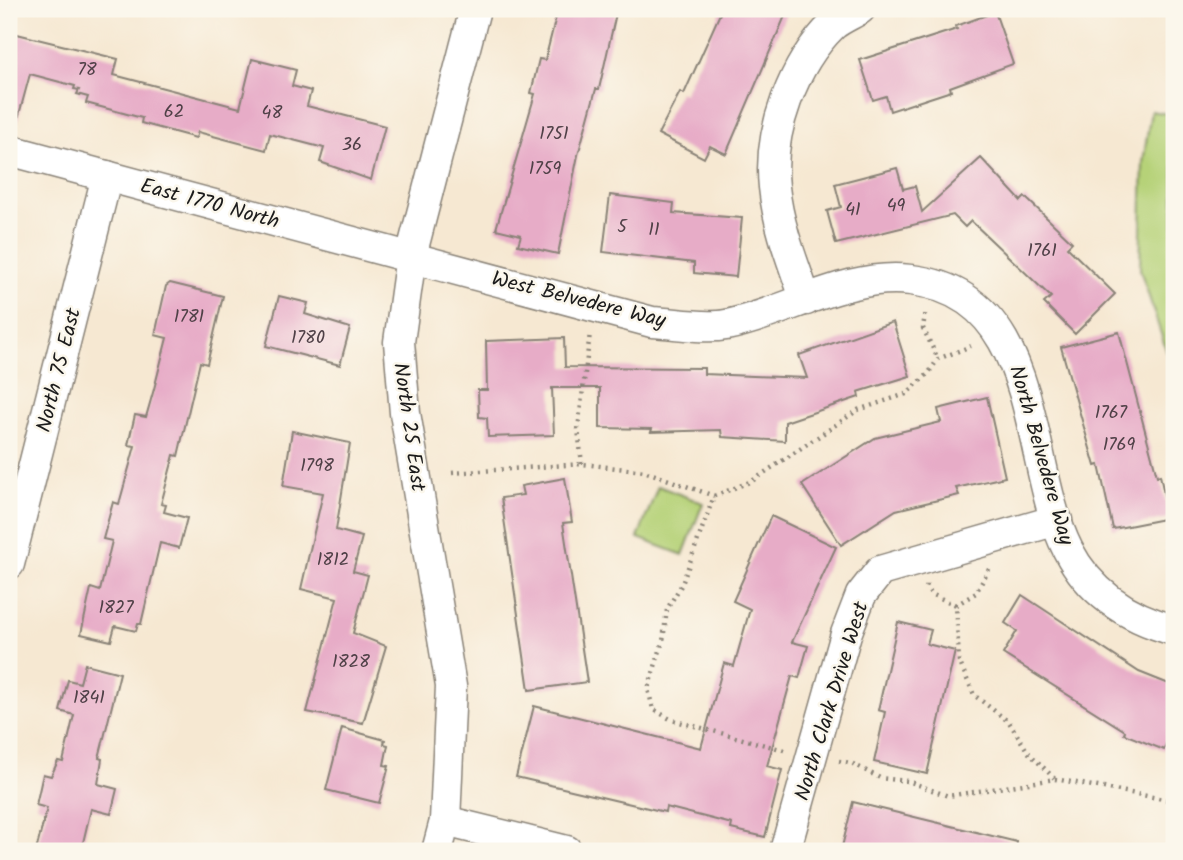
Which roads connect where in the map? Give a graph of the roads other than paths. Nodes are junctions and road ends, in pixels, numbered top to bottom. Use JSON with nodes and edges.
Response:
{"nodes":[{"id":1,"x":475,"y":9,"type":"edge"},
{"id":2,"x":860,"y":9,"type":"edge"},
{"id":3,"x":9,"y":149,"type":"edge"},
{"id":4,"x":107,"y":176,"type":"junction"},
{"id":5,"x":411,"y":256,"type":"junction"},
{"id":6,"x":911,"y":280,"type":"joint"},
{"id":7,"x":806,"y":300,"type":"junction"},
{"id":8,"x":1057,"y":520,"type":"junction"},
{"id":9,"x":9,"y":564,"type":"edge"},
{"id":10,"x":1174,"y":630,"type":"edge"},
{"id":11,"x":445,"y":821,"type":"junction"},
{"id":12,"x":437,"y":851,"type":"edge"},
{"id":13,"x":567,"y":851,"type":"edge"},
{"id":14,"x":785,"y":851,"type":"edge"}],
"edges":[{"from":1,"to":5,"type":"street","name":"North 25 East"},
{"from":2,"to":7,"type":"street"},
{"from":3,"to":4,"type":"street","name":"East 1770 North"},
{"from":4,"to":5,"type":"street","name":"East 1770 North"},
{"from":4,"to":9,"type":"street","name":"North 75 East"},
{"from":5,"to":7,"type":"street","name":"West Belvedere Way"},
{"from":5,"to":11,"type":"street","name":"North 25 East"},
{"from":6,"to":7,"type":"street","name":"West Belvedere Way"},
{"from":6,"to":8,"type":"street","name":"North Belvedere Way"},
{"from":8,"to":10,"type":"street","name":"North Belvedere Way"},
{"from":8,"to":14,"type":"street","name":"North Clark Drive West"},
{"from":11,"to":12,"type":"street","name":"North 25 East"},
{"from":11,"to":13,"type":"street"}]}
